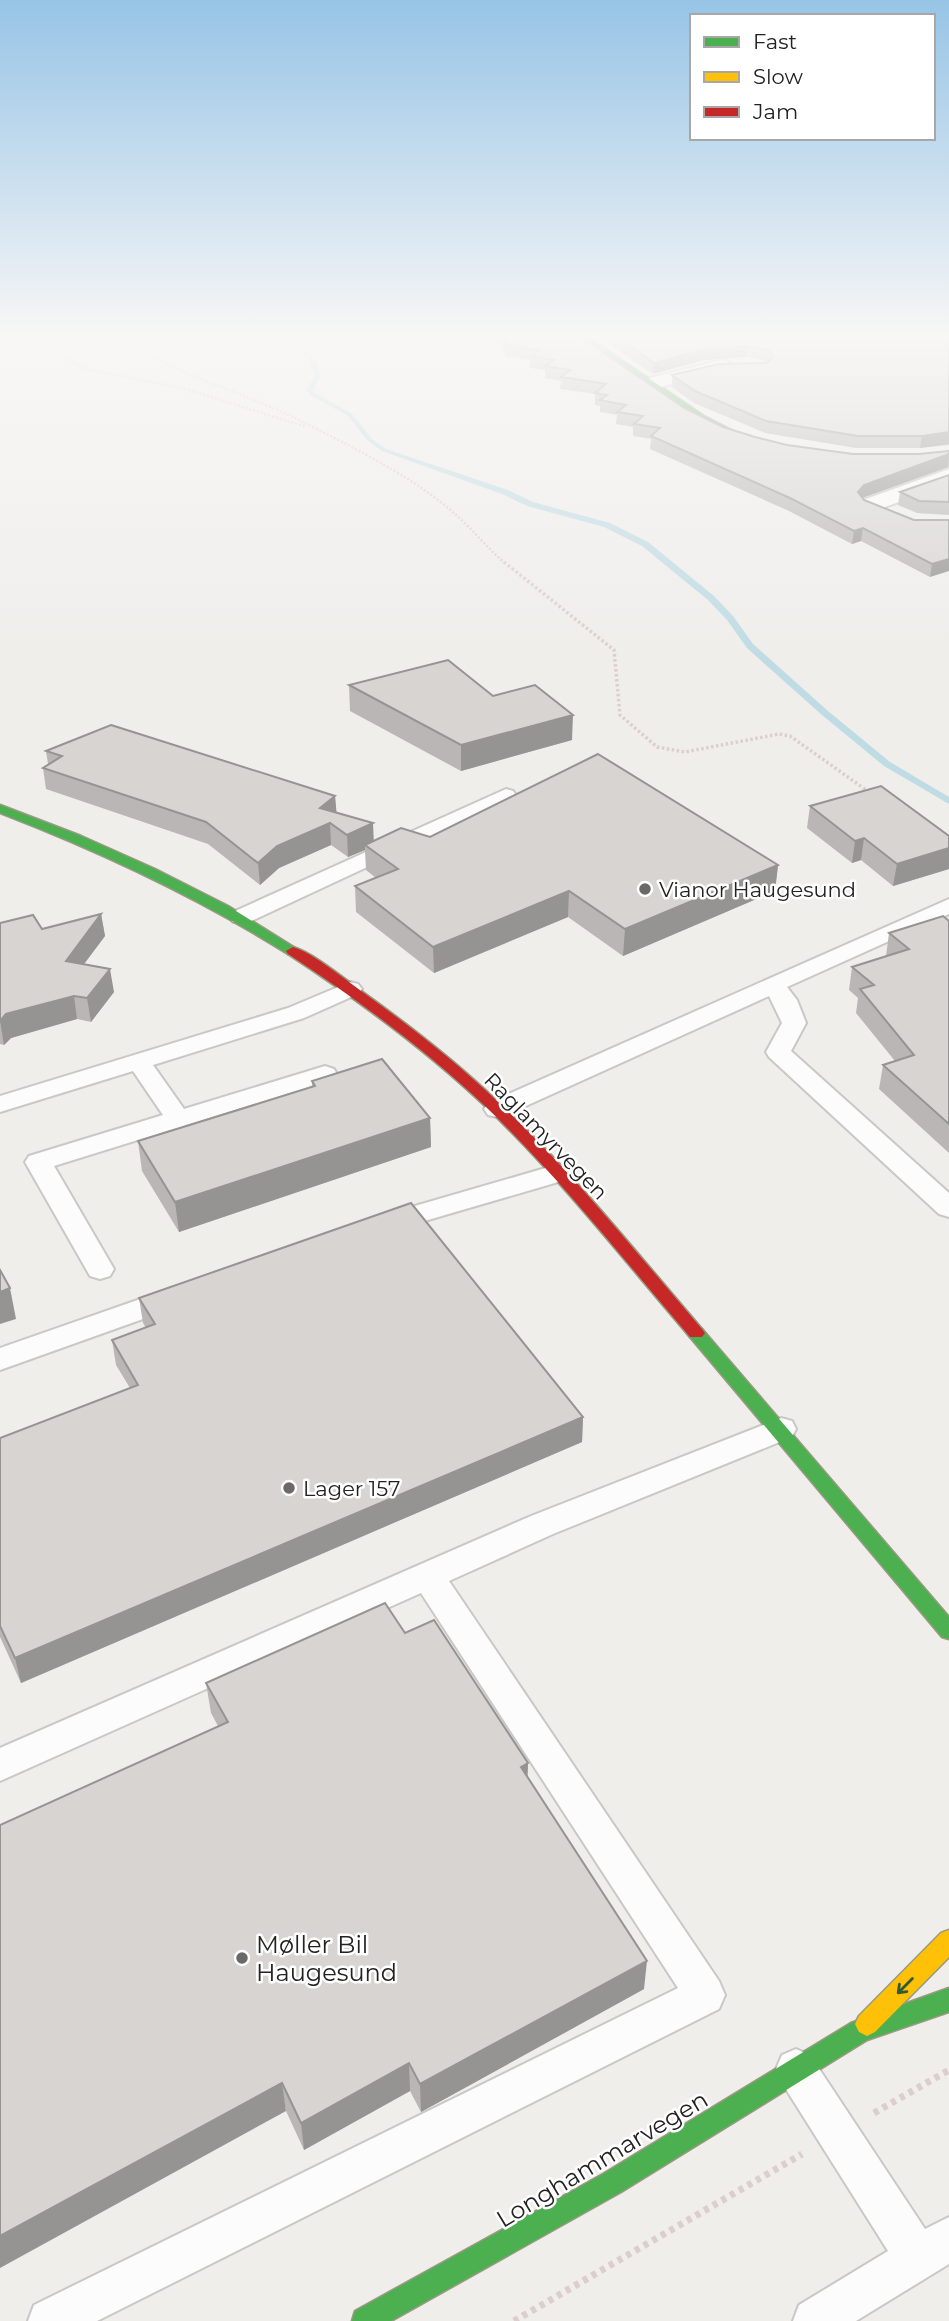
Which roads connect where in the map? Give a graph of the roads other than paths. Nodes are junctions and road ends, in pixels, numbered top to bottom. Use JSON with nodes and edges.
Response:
{"nodes":[{"id":1,"x":946,"y":466,"type":"edge"},
{"id":2,"x":901,"y":519,"type":"edge"},
{"id":3,"x":506,"y":795,"type":"dead end"},
{"id":4,"x":0,"y":809,"type":"edge"},
{"id":5,"x":949,"y":906,"type":"edge"},
{"id":6,"x":241,"y":918,"type":"junction"},
{"id":7,"x":773,"y":985,"type":"junction"},
{"id":8,"x":350,"y":989,"type":"junction"},
{"id":9,"x":138,"y":1061,"type":"junction"},
{"id":10,"x":324,"y":1074,"type":"edge"},
{"id":11,"x":0,"y":1104,"type":"edge"},
{"id":12,"x":497,"y":1110,"type":"junction"},
{"id":13,"x":178,"y":1119,"type":"junction"},
{"id":14,"x":556,"y":1174,"type":"junction"},
{"id":15,"x":949,"y":1208,"type":"edge"},
{"id":16,"x":358,"y":1233,"type":"edge"},
{"id":17,"x":100,"y":1269,"type":"dead end"},
{"id":18,"x":192,"y":1291,"type":"edge"},
{"id":19,"x":0,"y":1359,"type":"edge"},
{"id":20,"x":781,"y":1429,"type":"junction"},
{"id":21,"x":427,"y":1575,"type":"junction"},
{"id":22,"x":949,"y":1630,"type":"edge"},
{"id":23,"x":0,"y":1765,"type":"edge"},
{"id":24,"x":949,"y":1941,"type":"edge"},
{"id":25,"x":949,"y":2000,"type":"edge"},
{"id":26,"x":860,"y":2031,"type":"junction"},
{"id":27,"x":796,"y":2068,"type":"junction"},
{"id":28,"x":933,"y":2249,"type":"edge"},
{"id":29,"x":51,"y":2321,"type":"edge"},
{"id":30,"x":365,"y":2321,"type":"edge"},
{"id":31,"x":816,"y":2321,"type":"edge"}],
"edges":[{"from":1,"to":2,"type":"street"},
{"from":3,"to":6,"type":"lane"},
{"from":4,"to":6,"type":"street","name":"Raglamyrvegen"},
{"from":5,"to":7,"type":"lane"},
{"from":6,"to":8,"type":"street","name":"Raglamyrvegen"},
{"from":7,"to":12,"type":"lane"},
{"from":7,"to":15,"type":"lane"},
{"from":8,"to":9,"type":"lane"},
{"from":8,"to":12,"type":"street","name":"Raglamyrvegen"},
{"from":9,"to":11,"type":"lane"},
{"from":9,"to":13,"type":"lane"},
{"from":10,"to":13,"type":"lane"},
{"from":12,"to":14,"type":"street","name":"Raglamyrvegen"},
{"from":13,"to":17,"type":"lane"},
{"from":14,"to":16,"type":"lane"},
{"from":14,"to":20,"type":"street","name":"Raglamyrvegen"},
{"from":18,"to":19,"type":"lane"},
{"from":20,"to":21,"type":"lane"},
{"from":20,"to":22,"type":"street","name":"Raglamyrvegen"},
{"from":21,"to":23,"type":"lane"},
{"from":21,"to":29,"type":"lane"},
{"from":24,"to":26,"type":"street","name":"Longhammarvegen","one_way":true},
{"from":25,"to":26,"type":"street","name":"Longhammarvegen"},
{"from":26,"to":27,"type":"street","name":"Longhammarvegen"},
{"from":27,"to":28,"type":"lane"},
{"from":27,"to":30,"type":"street","name":"Longhammarvegen"},
{"from":28,"to":31,"type":"lane"}]}
